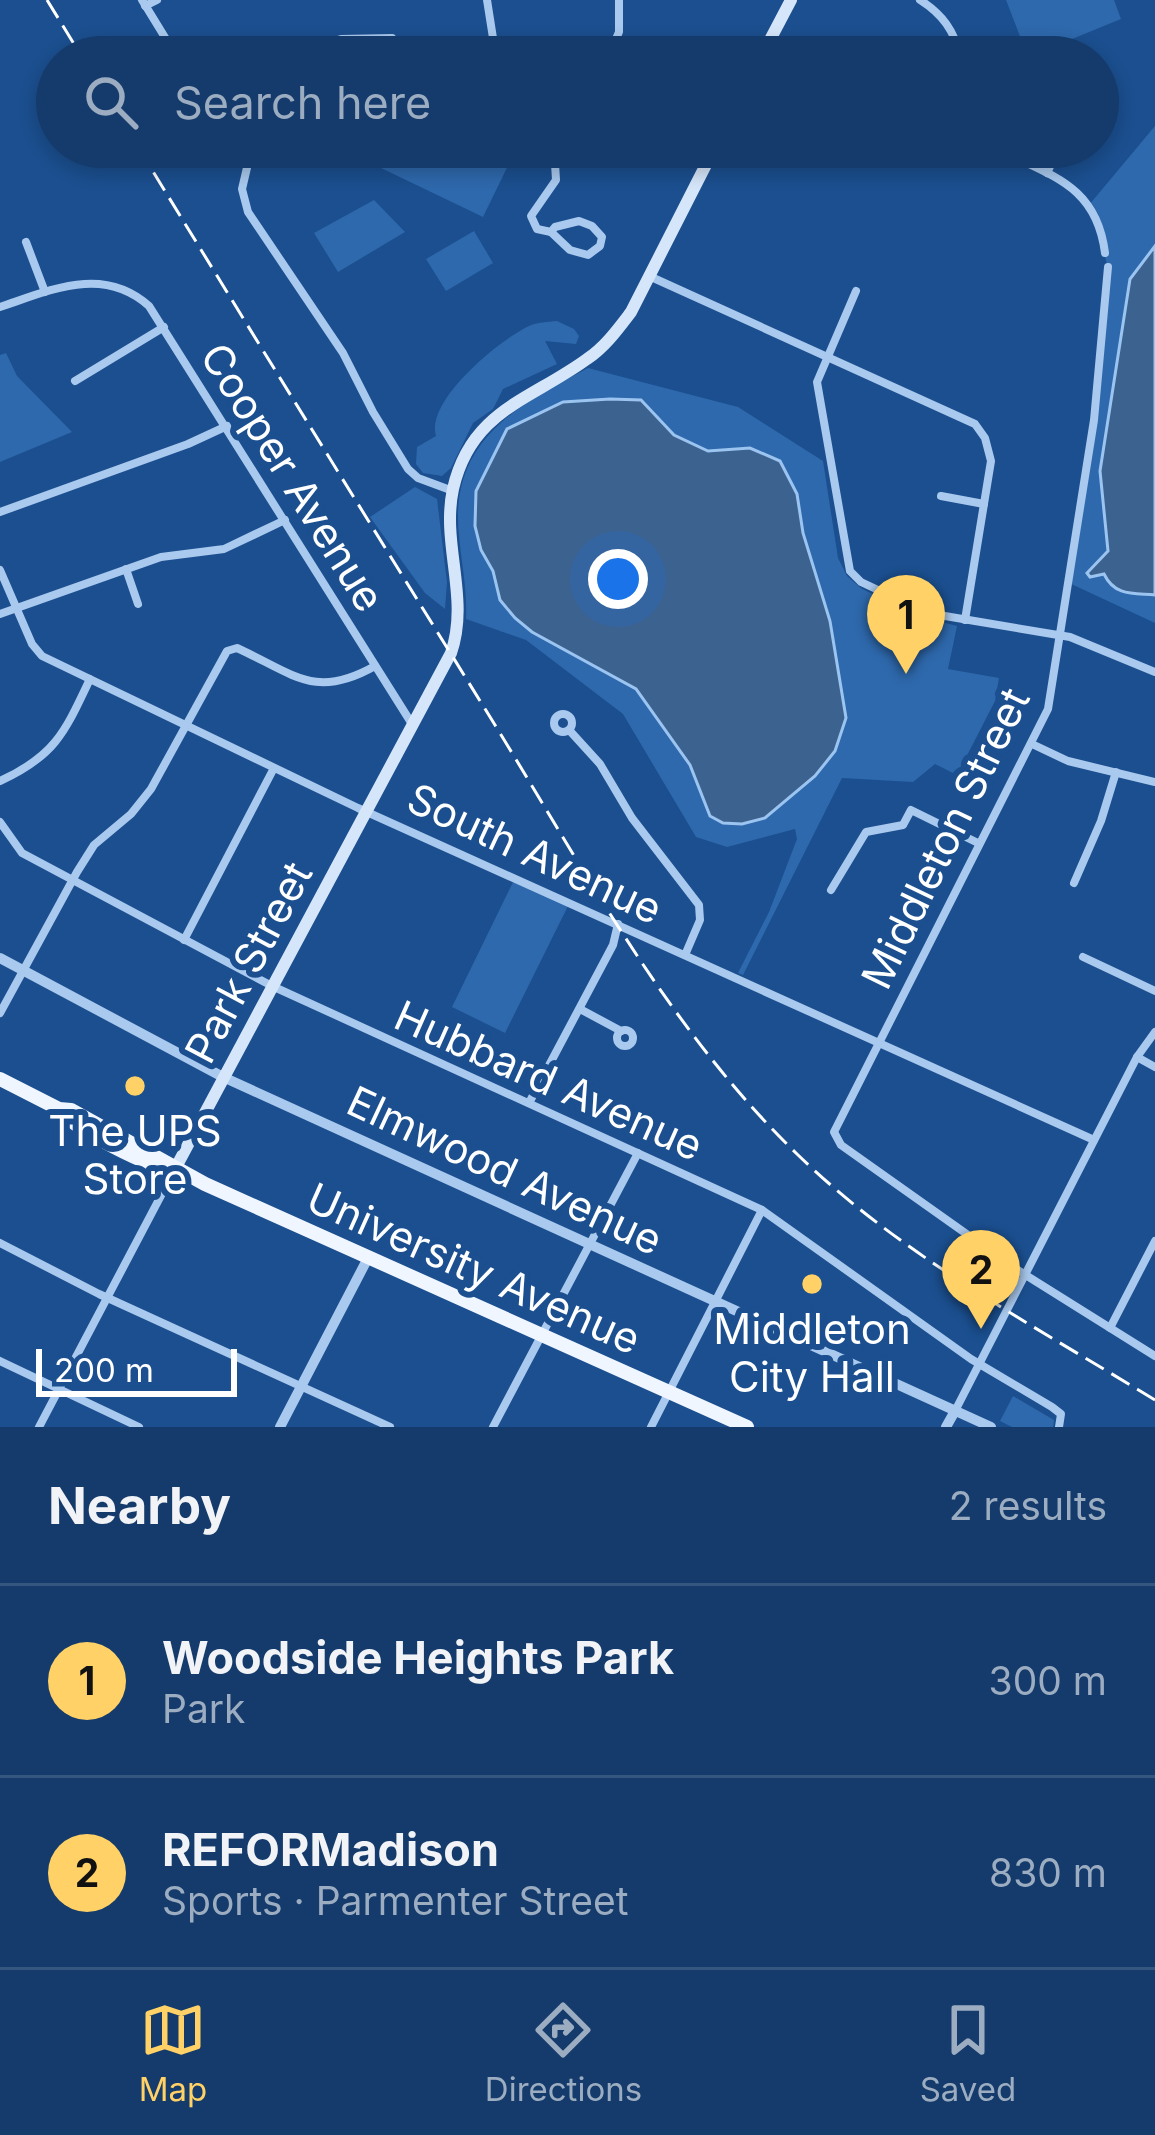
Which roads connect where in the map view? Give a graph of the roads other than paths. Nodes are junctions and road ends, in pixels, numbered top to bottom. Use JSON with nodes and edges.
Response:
{"nodes":[{"id":1,"x":157,"y":0,"type":"edge"},
{"id":2,"x":487,"y":0,"type":"edge"},
{"id":3,"x":619,"y":0,"type":"edge"},
{"id":4,"x":791,"y":0,"type":"edge"},
{"id":5,"x":920,"y":0,"type":"edge"},
{"id":6,"x":144,"y":3,"type":"edge"},
{"id":7,"x":164,"y":36,"type":"edge"},
{"id":8,"x":493,"y":36,"type":"edge"},
{"id":9,"x":617,"y":36,"type":"edge"},
{"id":10,"x":772,"y":36,"type":"edge"},
{"id":11,"x":952,"y":36,"type":"edge"},
{"id":12,"x":247,"y":168,"type":"edge"},
{"id":13,"x":555,"y":168,"type":"edge"},
{"id":14,"x":705,"y":168,"type":"edge"},
{"id":15,"x":1037,"y":168,"type":"edge"},
{"id":16,"x":1049,"y":168,"type":"edge"},
{"id":17,"x":1047,"y":173,"type":"junction"},
{"id":18,"x":551,"y":232,"type":"junction"},
{"id":19,"x":26,"y":242,"type":"dead end"},
{"id":20,"x":1106,"y":253,"type":"dead end"},
{"id":21,"x":1108,"y":267,"type":"dead end"},
{"id":22,"x":649,"y":276,"type":"junction"},
{"id":23,"x":856,"y":291,"type":"dead end"},
{"id":24,"x":45,"y":292,"type":"junction"},
{"id":25,"x":0,"y":307,"type":"edge"},
{"id":26,"x":164,"y":327,"type":"junction"},
{"id":27,"x":827,"y":358,"type":"junction"},
{"id":28,"x":75,"y":381,"type":"dead end"},
{"id":29,"x":227,"y":426,"type":"junction"},
{"id":30,"x":452,"y":491,"type":"junction"},
{"id":31,"x":941,"y":496,"type":"dead end"},
{"id":32,"x":984,"y":503,"type":"junction"},
{"id":33,"x":0,"y":512,"type":"edge"},
{"id":34,"x":285,"y":520,"type":"junction"},
{"id":35,"x":126,"y":569,"type":"junction"},
{"id":36,"x":0,"y":570,"type":"edge"},
{"id":37,"x":138,"y":604,"type":"dead end"},
{"id":38,"x":16,"y":608,"type":"junction"},
{"id":39,"x":0,"y":614,"type":"edge"},
{"id":40,"x":965,"y":620,"type":"junction"},
{"id":41,"x":1061,"y":635,"type":"junction"},
{"id":42,"x":375,"y":665,"type":"junction"},
{"id":43,"x":1155,"y":672,"type":"edge"},
{"id":44,"x":90,"y":679,"type":"junction"},
{"id":45,"x":185,"y":724,"type":"junction"},
{"id":46,"x":413,"y":725,"type":"junction"},
{"id":47,"x":571,"y":731,"type":"dead end"},
{"id":48,"x":1032,"y":744,"type":"junction"},
{"id":49,"x":274,"y":768,"type":"junction"},
{"id":50,"x":1116,"y":772,"type":"junction"},
{"id":51,"x":0,"y":781,"type":"edge"},
{"id":52,"x":1155,"y":782,"type":"edge"},
{"id":53,"x":367,"y":811,"type":"junction"},
{"id":54,"x":0,"y":822,"type":"edge"},
{"id":55,"x":979,"y":843,"type":"junction"},
{"id":56,"x":73,"y":879,"type":"junction"},
{"id":57,"x":1073,"y":884,"type":"dead end"},
{"id":58,"x":831,"y":890,"type":"dead end"},
{"id":59,"x":618,"y":924,"type":"junction"},
{"id":60,"x":184,"y":940,"type":"junction"},
{"id":61,"x":685,"y":955,"type":"junction"},
{"id":62,"x":1083,"y":957,"type":"dead end"},
{"id":63,"x":0,"y":958,"type":"edge"},
{"id":64,"x":23,"y":970,"type":"junction"},
{"id":65,"x":272,"y":986,"type":"junction"},
{"id":66,"x":1155,"y":991,"type":"edge"},
{"id":67,"x":580,"y":1009,"type":"junction"},
{"id":68,"x":0,"y":1013,"type":"edge"},
{"id":69,"x":1155,"y":1031,"type":"edge"},
{"id":70,"x":621,"y":1032,"type":"dead end"},
{"id":71,"x":879,"y":1042,"type":"junction"},
{"id":72,"x":1137,"y":1057,"type":"junction"},
{"id":73,"x":1155,"y":1067,"type":"edge"},
{"id":74,"x":223,"y":1077,"type":"junction"},
{"id":75,"x":0,"y":1078,"type":"edge"},
{"id":76,"x":529,"y":1103,"type":"junction"},
{"id":77,"x":1094,"y":1140,"type":"junction"},
{"id":78,"x":638,"y":1153,"type":"junction"},
{"id":79,"x":175,"y":1169,"type":"junction"},
{"id":80,"x":763,"y":1210,"type":"junction"},
{"id":81,"x":1155,"y":1241,"type":"edge"},
{"id":82,"x":0,"y":1243,"type":"edge"},
{"id":83,"x":590,"y":1244,"type":"junction"},
{"id":84,"x":369,"y":1256,"type":"junction"},
{"id":85,"x":1025,"y":1274,"type":"junction"},
{"id":86,"x":107,"y":1298,"type":"junction"},
{"id":87,"x":715,"y":1302,"type":"junction"},
{"id":88,"x":1110,"y":1328,"type":"junction"},
{"id":89,"x":542,"y":1335,"type":"junction"},
{"id":90,"x":1155,"y":1356,"type":"edge"},
{"id":91,"x":0,"y":1361,"type":"edge"},
{"id":92,"x":979,"y":1364,"type":"junction"},
{"id":93,"x":301,"y":1386,"type":"junction"},
{"id":94,"x":58,"y":1390,"type":"junction"},
{"id":95,"x":669,"y":1392,"type":"junction"},
{"id":96,"x":955,"y":1411,"type":"junction"},
{"id":97,"x":1060,"y":1422,"type":"edge"},
{"id":98,"x":40,"y":1427,"type":"edge"},
{"id":99,"x":139,"y":1427,"type":"edge"},
{"id":100,"x":280,"y":1427,"type":"edge"},
{"id":101,"x":390,"y":1427,"type":"edge"},
{"id":102,"x":494,"y":1427,"type":"edge"},
{"id":103,"x":651,"y":1427,"type":"edge"},
{"id":104,"x":747,"y":1427,"type":"edge"},
{"id":105,"x":946,"y":1427,"type":"edge"},
{"id":106,"x":991,"y":1427,"type":"edge"}],
"edges":[{"from":1,"to":6,"type":"street"},
{"from":2,"to":8,"type":"street"},
{"from":3,"to":9,"type":"street"},
{"from":4,"to":10,"type":"main road"},
{"from":5,"to":11,"type":"street"},
{"from":6,"to":7,"type":"street"},
{"from":12,"to":30,"type":"street"},
{"from":13,"to":18,"type":"street"},
{"from":14,"to":22,"type":"main road"},
{"from":15,"to":17,"type":"street"},
{"from":16,"to":17,"type":"street"},
{"from":17,"to":20,"type":"street"},
{"from":18,"to":18,"type":"street"},
{"from":19,"to":24,"type":"street"},
{"from":21,"to":41,"type":"street","name":"Middleton Street"},
{"from":22,"to":27,"type":"street"},
{"from":22,"to":30,"type":"main road"},
{"from":23,"to":27,"type":"street"},
{"from":24,"to":25,"type":"street"},
{"from":24,"to":26,"type":"street","name":"Cooper Avenue"},
{"from":26,"to":28,"type":"street"},
{"from":26,"to":29,"type":"street","name":"Cooper Avenue"},
{"from":27,"to":32,"type":"street"},
{"from":27,"to":40,"type":"street"},
{"from":29,"to":33,"type":"street"},
{"from":29,"to":34,"type":"street","name":"Cooper Avenue"},
{"from":30,"to":46,"type":"main road","name":"Park Street"},
{"from":31,"to":32,"type":"street"},
{"from":32,"to":40,"type":"street"},
{"from":34,"to":35,"type":"street"},
{"from":34,"to":42,"type":"street","name":"Cooper Avenue"},
{"from":35,"to":37,"type":"street"},
{"from":35,"to":38,"type":"street"},
{"from":36,"to":38,"type":"street","name":"South Avenue"},
{"from":38,"to":39,"type":"street"},
{"from":38,"to":44,"type":"street","name":"South Avenue"},
{"from":40,"to":41,"type":"street"},
{"from":41,"to":43,"type":"street"},
{"from":41,"to":48,"type":"street","name":"Middleton Street"},
{"from":42,"to":45,"type":"street"},
{"from":42,"to":46,"type":"street","name":"Cooper Avenue"},
{"from":44,"to":45,"type":"street","name":"South Avenue"},
{"from":44,"to":51,"type":"street"},
{"from":45,"to":49,"type":"street","name":"South Avenue"},
{"from":45,"to":56,"type":"street"},
{"from":46,"to":53,"type":"main road","name":"Park Street"},
{"from":47,"to":61,"type":"street"},
{"from":48,"to":50,"type":"street"},
{"from":48,"to":55,"type":"street","name":"Middleton Street"},
{"from":49,"to":53,"type":"street","name":"South Avenue"},
{"from":49,"to":60,"type":"street"},
{"from":50,"to":52,"type":"street"},
{"from":50,"to":57,"type":"street"},
{"from":53,"to":59,"type":"street","name":"South Avenue"},
{"from":53,"to":65,"type":"main road","name":"Park Street"},
{"from":54,"to":56,"type":"street","name":"Hubbard Avenue"},
{"from":55,"to":58,"type":"street"},
{"from":55,"to":71,"type":"street","name":"Middleton Street"},
{"from":56,"to":60,"type":"street","name":"Hubbard Avenue"},
{"from":56,"to":64,"type":"street"},
{"from":59,"to":61,"type":"street","name":"South Avenue"},
{"from":59,"to":67,"type":"street"},
{"from":60,"to":65,"type":"street","name":"Hubbard Avenue"},
{"from":61,"to":71,"type":"street","name":"South Avenue"},
{"from":62,"to":66,"type":"street"},
{"from":63,"to":64,"type":"street","name":"Elmwood Avenue"},
{"from":64,"to":68,"type":"street"},
{"from":64,"to":74,"type":"street","name":"Elmwood Avenue"},
{"from":65,"to":74,"type":"main road","name":"Park Street"},
{"from":65,"to":76,"type":"street","name":"Hubbard Avenue"},
{"from":67,"to":70,"type":"street"},
{"from":67,"to":76,"type":"street"},
{"from":69,"to":72,"type":"street"},
{"from":71,"to":77,"type":"street","name":"South Avenue"},
{"from":71,"to":85,"type":"street","name":"Middleton Street"},
{"from":72,"to":73,"type":"street"},
{"from":72,"to":77,"type":"street"},
{"from":74,"to":79,"type":"main road","name":"Park Street"},
{"from":74,"to":83,"type":"street","name":"Elmwood Avenue"},
{"from":75,"to":79,"type":"main road","name":"University Avenue"},
{"from":76,"to":78,"type":"street","name":"Hubbard Avenue"},
{"from":77,"to":85,"type":"street"},
{"from":78,"to":80,"type":"street","name":"Hubbard Avenue"},
{"from":78,"to":83,"type":"street"},
{"from":79,"to":84,"type":"main road","name":"University Avenue"},
{"from":79,"to":86,"type":"street","name":"Park Street"},
{"from":80,"to":87,"type":"street"},
{"from":80,"to":92,"type":"street","name":"Hubbard Avenue"},
{"from":81,"to":88,"type":"street"},
{"from":82,"to":86,"type":"street"},
{"from":83,"to":87,"type":"street","name":"Elmwood Avenue"},
{"from":83,"to":89,"type":"street"},
{"from":84,"to":89,"type":"main road","name":"University Avenue"},
{"from":84,"to":93,"type":"street"},
{"from":85,"to":88,"type":"street"},
{"from":85,"to":92,"type":"street"},
{"from":86,"to":93,"type":"street"},
{"from":86,"to":94,"type":"street","name":"Park Street"},
{"from":87,"to":95,"type":"street"},
{"from":87,"to":96,"type":"street","name":"Elmwood Avenue"},
{"from":88,"to":90,"type":"street"},
{"from":89,"to":95,"type":"main road","name":"University Avenue"},
{"from":89,"to":102,"type":"street"},
{"from":91,"to":94,"type":"street"},
{"from":92,"to":96,"type":"street"},
{"from":92,"to":97,"type":"street","name":"Hubbard Avenue"},
{"from":93,"to":100,"type":"street"},
{"from":93,"to":101,"type":"street"},
{"from":94,"to":98,"type":"street","name":"Park Street"},
{"from":94,"to":99,"type":"street"},
{"from":95,"to":103,"type":"street"},
{"from":95,"to":104,"type":"main road","name":"University Avenue"},
{"from":96,"to":105,"type":"street"},
{"from":96,"to":106,"type":"street","name":"Elmwood Avenue"}]}
